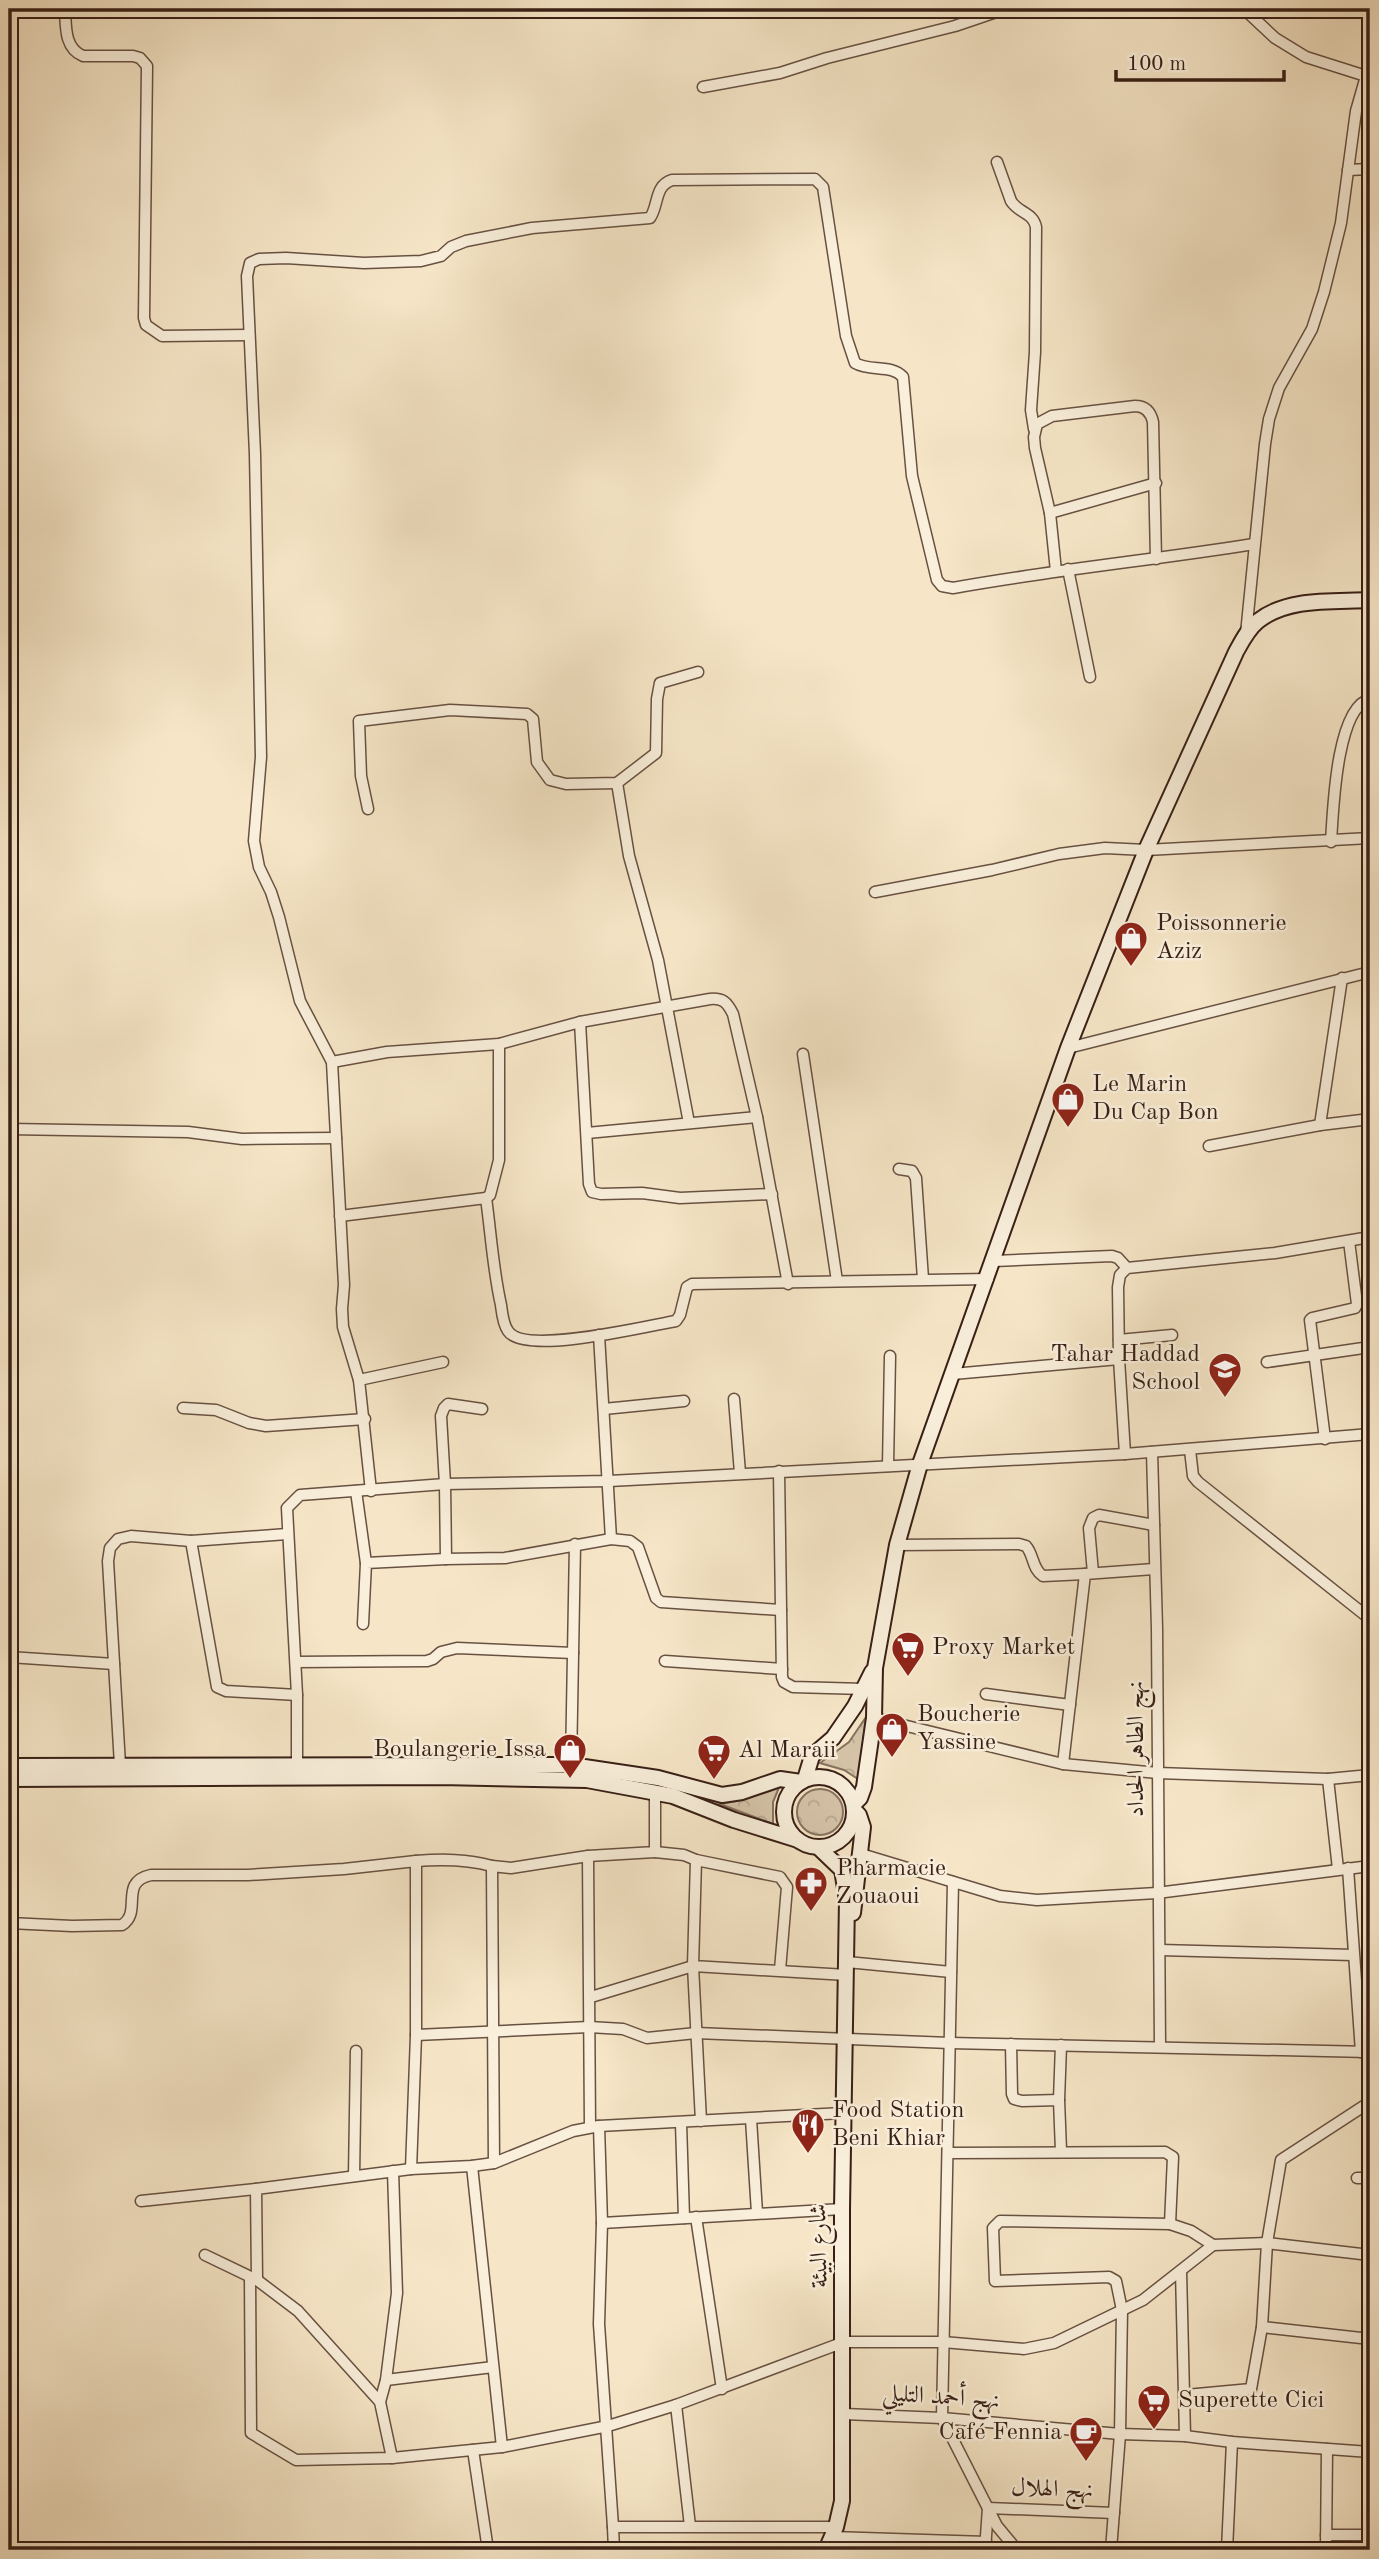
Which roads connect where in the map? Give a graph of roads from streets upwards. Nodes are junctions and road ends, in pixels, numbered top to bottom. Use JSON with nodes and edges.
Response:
{"nodes":[{"id":1,"x":65,"y":9,"type":"edge"},
{"id":2,"x":1005,"y":9,"type":"edge"},
{"id":3,"x":1244,"y":9,"type":"edge"},
{"id":4,"x":1368,"y":75,"type":"edge"},
{"id":5,"x":703,"y":87,"type":"dead end"},
{"id":6,"x":998,"y":162,"type":"dead end"},
{"id":7,"x":1370,"y":169,"type":"edge"},
{"id":8,"x":1348,"y":170,"type":"junction"},
{"id":9,"x":249,"y":335,"type":"junction"},
{"id":10,"x":1035,"y":430,"type":"junction"},
{"id":11,"x":1156,"y":483,"type":"junction"},
{"id":12,"x":1050,"y":513,"type":"junction"},
{"id":13,"x":1254,"y":544,"type":"junction"},
{"id":14,"x":1156,"y":559,"type":"junction"},
{"id":15,"x":1068,"y":569,"type":"junction"},
{"id":16,"x":1056,"y":571,"type":"junction"},
{"id":17,"x":1370,"y":600,"type":"edge"},
{"id":18,"x":1246,"y":634,"type":"junction"},
{"id":19,"x":698,"y":672,"type":"dead end"},
{"id":20,"x":1090,"y":677,"type":"dead end"},
{"id":21,"x":1370,"y":699,"type":"edge"},
{"id":22,"x":617,"y":783,"type":"junction"},
{"id":23,"x":368,"y":809,"type":"dead end"},
{"id":24,"x":1370,"y":838,"type":"edge"},
{"id":25,"x":1331,"y":842,"type":"junction"},
{"id":26,"x":1146,"y":850,"type":"junction"},
{"id":27,"x":875,"y":892,"type":"dead end"},
{"id":28,"x":1370,"y":972,"type":"edge"},
{"id":29,"x":1342,"y":978,"type":"junction"},
{"id":30,"x":668,"y":1007,"type":"junction"},
{"id":31,"x":580,"y":1023,"type":"junction"},
{"id":32,"x":499,"y":1044,"type":"junction"},
{"id":33,"x":1068,"y":1048,"type":"junction"},
{"id":34,"x":803,"y":1054,"type":"dead end"},
{"id":35,"x":332,"y":1062,"type":"junction"},
{"id":36,"x":757,"y":1117,"type":"junction"},
{"id":37,"x":1370,"y":1119,"type":"edge"},
{"id":38,"x":689,"y":1123,"type":"junction"},
{"id":39,"x":1320,"y":1125,"type":"junction"},
{"id":40,"x":9,"y":1129,"type":"edge"},
{"id":41,"x":587,"y":1133,"type":"junction"},
{"id":42,"x":336,"y":1138,"type":"junction"},
{"id":43,"x":1209,"y":1146,"type":"dead end"},
{"id":44,"x":899,"y":1169,"type":"dead end"},
{"id":45,"x":772,"y":1194,"type":"junction"},
{"id":46,"x":486,"y":1198,"type":"junction"},
{"id":47,"x":340,"y":1216,"type":"junction"},
{"id":48,"x":1370,"y":1237,"type":"edge"},
{"id":49,"x":1349,"y":1241,"type":"junction"},
{"id":50,"x":994,"y":1261,"type":"junction"},
{"id":51,"x":1127,"y":1268,"type":"junction"},
{"id":52,"x":923,"y":1279,"type":"junction"},
{"id":53,"x":988,"y":1279,"type":"junction"},
{"id":54,"x":837,"y":1281,"type":"junction"},
{"id":55,"x":788,"y":1284,"type":"junction"},
{"id":56,"x":599,"y":1335,"type":"junction"},
{"id":57,"x":1172,"y":1335,"type":"dead end"},
{"id":58,"x":1119,"y":1340,"type":"junction"},
{"id":59,"x":1370,"y":1347,"type":"edge"},
{"id":60,"x":890,"y":1356,"type":"dead end"},
{"id":61,"x":1314,"y":1356,"type":"junction"},
{"id":62,"x":1119,"y":1359,"type":"junction"},
{"id":63,"x":443,"y":1362,"type":"dead end"},
{"id":64,"x":1267,"y":1362,"type":"dead end"},
{"id":65,"x":953,"y":1374,"type":"junction"},
{"id":66,"x":359,"y":1380,"type":"junction"},
{"id":67,"x":734,"y":1399,"type":"dead end"},
{"id":68,"x":684,"y":1401,"type":"dead end"},
{"id":69,"x":183,"y":1408,"type":"dead end"},
{"id":70,"x":482,"y":1409,"type":"dead end"},
{"id":71,"x":604,"y":1409,"type":"junction"},
{"id":72,"x":365,"y":1419,"type":"junction"},
{"id":73,"x":1370,"y":1434,"type":"edge"},
{"id":74,"x":1325,"y":1439,"type":"junction"},
{"id":75,"x":1190,"y":1450,"type":"junction"},
{"id":76,"x":1152,"y":1452,"type":"junction"},
{"id":77,"x":1125,"y":1454,"type":"junction"},
{"id":78,"x":920,"y":1464,"type":"junction"},
{"id":79,"x":888,"y":1466,"type":"junction"},
{"id":80,"x":779,"y":1471,"type":"junction"},
{"id":81,"x":740,"y":1473,"type":"junction"},
{"id":82,"x":609,"y":1481,"type":"junction"},
{"id":83,"x":446,"y":1484,"type":"junction"},
{"id":84,"x":371,"y":1490,"type":"junction"},
{"id":85,"x":356,"y":1491,"type":"junction"},
{"id":86,"x":1154,"y":1525,"type":"junction"},
{"id":87,"x":287,"y":1534,"type":"junction"},
{"id":88,"x":611,"y":1539,"type":"junction"},
{"id":89,"x":191,"y":1541,"type":"junction"},
{"id":90,"x":575,"y":1544,"type":"junction"},
{"id":91,"x":897,"y":1545,"type":"junction"},
{"id":92,"x":446,"y":1559,"type":"junction"},
{"id":93,"x":366,"y":1563,"type":"junction"},
{"id":94,"x":1154,"y":1569,"type":"junction"},
{"id":95,"x":1089,"y":1574,"type":"junction"},
{"id":96,"x":781,"y":1610,"type":"junction"},
{"id":97,"x":1370,"y":1619,"type":"edge"},
{"id":98,"x":363,"y":1624,"type":"dead end"},
{"id":99,"x":573,"y":1653,"type":"junction"},
{"id":100,"x":9,"y":1657,"type":"edge"},
{"id":101,"x":665,"y":1661,"type":"dead end"},
{"id":102,"x":296,"y":1662,"type":"junction"},
{"id":103,"x":114,"y":1664,"type":"junction"},
{"id":104,"x":874,"y":1668,"type":"junction"},
{"id":105,"x":782,"y":1669,"type":"junction"},
{"id":106,"x":864,"y":1689,"type":"junction"},
{"id":107,"x":986,"y":1694,"type":"dead end"},
{"id":108,"x":297,"y":1695,"type":"junction"},
{"id":109,"x":1070,"y":1705,"type":"junction"},
{"id":110,"x":874,"y":1718,"type":"junction"},
{"id":111,"x":1063,"y":1764,"type":"junction"},
{"id":112,"x":120,"y":1765,"type":"junction"},
{"id":113,"x":571,"y":1765,"type":"junction"},
{"id":114,"x":9,"y":1766,"type":"edge"},
{"id":115,"x":297,"y":1772,"type":"junction"},
{"id":116,"x":317,"y":1772,"type":"junction"},
{"id":117,"x":1158,"y":1773,"type":"junction"},
{"id":118,"x":1370,"y":1775,"type":"edge"},
{"id":119,"x":9,"y":1779,"type":"edge"},
{"id":120,"x":1328,"y":1779,"type":"junction"},
{"id":121,"x":803,"y":1780,"type":"junction"},
{"id":122,"x":655,"y":1791,"type":"junction"},
{"id":123,"x":854,"y":1807,"type":"junction"},
{"id":124,"x":798,"y":1840,"type":"junction"},
{"id":125,"x":818,"y":1847,"type":"junction"},
{"id":126,"x":655,"y":1852,"type":"junction"},
{"id":127,"x":861,"y":1854,"type":"junction"},
{"id":128,"x":588,"y":1856,"type":"junction"},
{"id":129,"x":696,"y":1860,"type":"junction"},
{"id":130,"x":416,"y":1861,"type":"junction"},
{"id":131,"x":492,"y":1866,"type":"junction"},
{"id":132,"x":1370,"y":1866,"type":"edge"},
{"id":133,"x":1343,"y":1869,"type":"junction"},
{"id":134,"x":953,"y":1882,"type":"junction"},
{"id":135,"x":1157,"y":1893,"type":"junction"},
{"id":136,"x":9,"y":1923,"type":"edge"},
{"id":137,"x":846,"y":1938,"type":"junction"},
{"id":138,"x":1160,"y":1950,"type":"junction"},
{"id":139,"x":1353,"y":1955,"type":"junction"},
{"id":140,"x":693,"y":1966,"type":"junction"},
{"id":141,"x":847,"y":1968,"type":"junction"},
{"id":142,"x":780,"y":1970,"type":"junction"},
{"id":143,"x":951,"y":1972,"type":"junction"},
{"id":144,"x":591,"y":1997,"type":"junction"},
{"id":145,"x":589,"y":2027,"type":"junction"},
{"id":146,"x":492,"y":2032,"type":"junction"},
{"id":147,"x":696,"y":2033,"type":"junction"},
{"id":148,"x":416,"y":2035,"type":"junction"},
{"id":149,"x":846,"y":2039,"type":"junction"},
{"id":150,"x":950,"y":2043,"type":"junction"},
{"id":151,"x":1011,"y":2044,"type":"junction"},
{"id":152,"x":1062,"y":2045,"type":"junction"},
{"id":153,"x":1160,"y":2046,"type":"junction"},
{"id":154,"x":356,"y":2052,"type":"dead end"},
{"id":155,"x":1366,"y":2052,"type":"edge"},
{"id":156,"x":1059,"y":2100,"type":"junction"},
{"id":157,"x":1370,"y":2102,"type":"edge"},
{"id":158,"x":843,"y":2113,"type":"junction"},
{"id":159,"x":751,"y":2119,"type":"junction"},
{"id":160,"x":701,"y":2122,"type":"junction"},
{"id":161,"x":681,"y":2123,"type":"junction"},
{"id":162,"x":595,"y":2127,"type":"junction"},
{"id":163,"x":1061,"y":2151,"type":"junction"},
{"id":164,"x":949,"y":2153,"type":"junction"},
{"id":165,"x":494,"y":2163,"type":"junction"},
{"id":166,"x":472,"y":2166,"type":"junction"},
{"id":167,"x":411,"y":2169,"type":"junction"},
{"id":168,"x":394,"y":2171,"type":"junction"},
{"id":169,"x":354,"y":2176,"type":"junction"},
{"id":170,"x":1357,"y":2178,"type":"dead end"},
{"id":171,"x":1370,"y":2178,"type":"edge"},
{"id":172,"x":256,"y":2189,"type":"junction"},
{"id":173,"x":141,"y":2200,"type":"dead end"},
{"id":174,"x":842,"y":2208,"type":"junction"},
{"id":175,"x":757,"y":2213,"type":"junction"},
{"id":176,"x":696,"y":2217,"type":"junction"},
{"id":177,"x":684,"y":2218,"type":"junction"},
{"id":178,"x":602,"y":2223,"type":"junction"},
{"id":179,"x":1170,"y":2224,"type":"junction"},
{"id":180,"x":1267,"y":2244,"type":"junction"},
{"id":181,"x":1213,"y":2245,"type":"junction"},
{"id":182,"x":205,"y":2255,"type":"dead end"},
{"id":183,"x":1370,"y":2255,"type":"edge"},
{"id":184,"x":1181,"y":2271,"type":"junction"},
{"id":185,"x":253,"y":2279,"type":"junction"},
{"id":186,"x":1122,"y":2310,"type":"junction"},
{"id":187,"x":1262,"y":2327,"type":"junction"},
{"id":188,"x":1370,"y":2339,"type":"edge"},
{"id":189,"x":844,"y":2342,"type":"junction"},
{"id":190,"x":943,"y":2342,"type":"junction"},
{"id":191,"x":493,"y":2367,"type":"junction"},
{"id":192,"x":386,"y":2379,"type":"junction"},
{"id":193,"x":722,"y":2389,"type":"junction"},
{"id":194,"x":1186,"y":2395,"type":"junction"},
{"id":195,"x":380,"y":2402,"type":"junction"},
{"id":196,"x":676,"y":2405,"type":"junction"},
{"id":197,"x":844,"y":2414,"type":"junction"},
{"id":198,"x":942,"y":2418,"type":"junction"},
{"id":199,"x":608,"y":2426,"type":"junction"},
{"id":200,"x":1120,"y":2434,"type":"junction"},
{"id":201,"x":1185,"y":2436,"type":"junction"},
{"id":202,"x":1232,"y":2442,"type":"junction"},
{"id":203,"x":502,"y":2447,"type":"junction"},
{"id":204,"x":1327,"y":2449,"type":"junction"},
{"id":205,"x":473,"y":2450,"type":"junction"},
{"id":206,"x":1370,"y":2452,"type":"edge"},
{"id":207,"x":392,"y":2458,"type":"junction"},
{"id":208,"x":988,"y":2508,"type":"junction"},
{"id":209,"x":1114,"y":2513,"type":"junction"},
{"id":210,"x":690,"y":2525,"type":"junction"},
{"id":211,"x":613,"y":2527,"type":"junction"},
{"id":212,"x":1326,"y":2535,"type":"junction"},
{"id":213,"x":1370,"y":2535,"type":"edge"},
{"id":214,"x":831,"y":2538,"type":"edge"},
{"id":215,"x":878,"y":2545,"type":"edge"},
{"id":216,"x":985,"y":2546,"type":"edge"},
{"id":217,"x":488,"y":2550,"type":"edge"},
{"id":218,"x":614,"y":2550,"type":"edge"},
{"id":219,"x":1017,"y":2550,"type":"edge"},
{"id":220,"x":1111,"y":2550,"type":"edge"},
{"id":221,"x":1227,"y":2550,"type":"edge"},
{"id":222,"x":1326,"y":2550,"type":"edge"}],
"edges":[{"from":1,"to":9,"type":"street"},
{"from":2,"to":5,"type":"street"},
{"from":3,"to":4,"type":"street"},
{"from":4,"to":8,"type":"street"},
{"from":6,"to":10,"type":"street"},
{"from":7,"to":8,"type":"street"},
{"from":8,"to":13,"type":"street"},
{"from":9,"to":16,"type":"street"},
{"from":9,"to":35,"type":"street"},
{"from":10,"to":11,"type":"street"},
{"from":10,"to":12,"type":"street"},
{"from":11,"to":12,"type":"street"},
{"from":11,"to":14,"type":"street"},
{"from":12,"to":16,"type":"street"},
{"from":13,"to":14,"type":"street"},
{"from":13,"to":18,"type":"street"},
{"from":14,"to":15,"type":"street"},
{"from":15,"to":16,"type":"street"},
{"from":15,"to":20,"type":"street"},
{"from":17,"to":18,"type":"street"},
{"from":18,"to":26,"type":"street"},
{"from":19,"to":22,"type":"street"},
{"from":21,"to":25,"type":"street"},
{"from":22,"to":23,"type":"street"},
{"from":22,"to":30,"type":"street"},
{"from":24,"to":25,"type":"street"},
{"from":25,"to":26,"type":"street"},
{"from":26,"to":27,"type":"street"},
{"from":26,"to":33,"type":"street"},
{"from":28,"to":29,"type":"street"},
{"from":29,"to":33,"type":"street"},
{"from":29,"to":39,"type":"street"},
{"from":30,"to":31,"type":"street"},
{"from":30,"to":36,"type":"street"},
{"from":30,"to":38,"type":"street"},
{"from":31,"to":32,"type":"street"},
{"from":31,"to":41,"type":"street"},
{"from":32,"to":35,"type":"street"},
{"from":32,"to":46,"type":"street"},
{"from":33,"to":50,"type":"street"},
{"from":34,"to":54,"type":"street"},
{"from":35,"to":42,"type":"street"},
{"from":36,"to":38,"type":"street"},
{"from":36,"to":45,"type":"street"},
{"from":37,"to":39,"type":"street"},
{"from":38,"to":41,"type":"street"},
{"from":39,"to":43,"type":"street"},
{"from":40,"to":42,"type":"street"},
{"from":41,"to":45,"type":"street"},
{"from":42,"to":47,"type":"street"},
{"from":44,"to":52,"type":"street"},
{"from":45,"to":55,"type":"street"},
{"from":46,"to":47,"type":"street"},
{"from":46,"to":56,"type":"street"},
{"from":47,"to":66,"type":"street"},
{"from":48,"to":49,"type":"street"},
{"from":49,"to":51,"type":"street"},
{"from":49,"to":61,"type":"street"},
{"from":50,"to":51,"type":"street"},
{"from":50,"to":53,"type":"street"},
{"from":51,"to":58,"type":"street"},
{"from":52,"to":53,"type":"street"},
{"from":52,"to":54,"type":"street"},
{"from":53,"to":65,"type":"street"},
{"from":54,"to":55,"type":"street"},
{"from":55,"to":56,"type":"street"},
{"from":56,"to":71,"type":"street"},
{"from":57,"to":58,"type":"street"},
{"from":58,"to":62,"type":"street"},
{"from":59,"to":61,"type":"street"},
{"from":60,"to":79,"type":"street"},
{"from":61,"to":64,"type":"street"},
{"from":61,"to":74,"type":"street"},
{"from":62,"to":65,"type":"street"},
{"from":62,"to":77,"type":"street"},
{"from":63,"to":66,"type":"street"},
{"from":65,"to":78,"type":"street"},
{"from":66,"to":72,"type":"street"},
{"from":67,"to":81,"type":"street"},
{"from":68,"to":71,"type":"street"},
{"from":69,"to":72,"type":"street"},
{"from":70,"to":83,"type":"street"},
{"from":71,"to":82,"type":"street"},
{"from":72,"to":84,"type":"street"},
{"from":73,"to":74,"type":"street"},
{"from":74,"to":75,"type":"street"},
{"from":75,"to":76,"type":"street"},
{"from":75,"to":97,"type":"street"},
{"from":76,"to":77,"type":"street"},
{"from":76,"to":86,"type":"street","name":"نهج الطاهر الحداد"},
{"from":77,"to":78,"type":"street"},
{"from":78,"to":79,"type":"street"},
{"from":78,"to":91,"type":"street"},
{"from":79,"to":80,"type":"street"},
{"from":80,"to":81,"type":"street"},
{"from":80,"to":96,"type":"street"},
{"from":81,"to":82,"type":"street"},
{"from":82,"to":83,"type":"street"},
{"from":82,"to":88,"type":"street"},
{"from":83,"to":84,"type":"street"},
{"from":83,"to":92,"type":"street"},
{"from":84,"to":85,"type":"street"},
{"from":85,"to":87,"type":"street"},
{"from":85,"to":93,"type":"street"},
{"from":86,"to":94,"type":"street","name":"نهج الطاهر الحداد"},
{"from":86,"to":95,"type":"street"},
{"from":87,"to":89,"type":"street"},
{"from":87,"to":102,"type":"street"},
{"from":88,"to":90,"type":"street"},
{"from":88,"to":96,"type":"street"},
{"from":89,"to":103,"type":"street"},
{"from":89,"to":108,"type":"street"},
{"from":90,"to":92,"type":"street"},
{"from":90,"to":99,"type":"street"},
{"from":91,"to":95,"type":"street"},
{"from":91,"to":104,"type":"street"},
{"from":92,"to":93,"type":"street"},
{"from":93,"to":98,"type":"street"},
{"from":94,"to":95,"type":"street"},
{"from":94,"to":117,"type":"street","name":"نهج الطاهر الحداد"},
{"from":95,"to":109,"type":"street"},
{"from":96,"to":105,"type":"street"},
{"from":99,"to":102,"type":"street"},
{"from":99,"to":113,"type":"street"},
{"from":100,"to":103,"type":"street"},
{"from":101,"to":105,"type":"street"},
{"from":102,"to":108,"type":"street"},
{"from":103,"to":112,"type":"street"},
{"from":104,"to":106,"type":"street"},
{"from":104,"to":110,"type":"street"},
{"from":105,"to":106,"type":"street"},
{"from":106,"to":121,"type":"street"},
{"from":107,"to":109,"type":"street"},
{"from":108,"to":115,"type":"street"},
{"from":109,"to":111,"type":"street"},
{"from":110,"to":111,"type":"street"},
{"from":110,"to":123,"type":"street"},
{"from":111,"to":117,"type":"street"},
{"from":112,"to":114,"type":"street"},
{"from":112,"to":115,"type":"street"},
{"from":113,"to":116,"type":"street"},
{"from":113,"to":121,"type":"street"},
{"from":115,"to":116,"type":"street"},
{"from":115,"to":119,"type":"street"},
{"from":116,"to":122,"type":"street"},
{"from":117,"to":120,"type":"street"},
{"from":117,"to":135,"type":"street","name":"نهج الطاهر الحداد"},
{"from":118,"to":120,"type":"street"},
{"from":120,"to":133,"type":"street"},
{"from":121,"to":123,"type":"street"},
{"from":121,"to":124,"type":"street"},
{"from":122,"to":124,"type":"street"},
{"from":122,"to":126,"type":"street"},
{"from":123,"to":125,"type":"street"},
{"from":123,"to":127,"type":"street"},
{"from":124,"to":125,"type":"street"},
{"from":125,"to":137,"type":"street"},
{"from":126,"to":128,"type":"street"},
{"from":126,"to":129,"type":"street"},
{"from":127,"to":134,"type":"street"},
{"from":127,"to":137,"type":"street"},
{"from":128,"to":131,"type":"street"},
{"from":128,"to":144,"type":"street"},
{"from":129,"to":140,"type":"street"},
{"from":129,"to":142,"type":"street"},
{"from":130,"to":131,"type":"street"},
{"from":130,"to":136,"type":"street"},
{"from":130,"to":148,"type":"street"},
{"from":131,"to":146,"type":"street"},
{"from":132,"to":133,"type":"street"},
{"from":133,"to":135,"type":"street"},
{"from":133,"to":139,"type":"street"},
{"from":134,"to":135,"type":"street"},
{"from":134,"to":143,"type":"street"},
{"from":135,"to":138,"type":"street","name":"نهج الطاهر الحداد"},
{"from":137,"to":141,"type":"street","name":"شارع البيئة"},
{"from":138,"to":139,"type":"street"},
{"from":138,"to":153,"type":"street","name":"نهج الطاهر الحداد"},
{"from":139,"to":155,"type":"street"},
{"from":140,"to":142,"type":"street"},
{"from":140,"to":144,"type":"street"},
{"from":140,"to":147,"type":"street"},
{"from":141,"to":142,"type":"street"},
{"from":141,"to":143,"type":"street"},
{"from":141,"to":149,"type":"street","name":"شارع البيئة"},
{"from":143,"to":150,"type":"street"},
{"from":144,"to":145,"type":"street"},
{"from":145,"to":146,"type":"street"},
{"from":145,"to":147,"type":"street"},
{"from":145,"to":162,"type":"street"},
{"from":146,"to":148,"type":"street"},
{"from":146,"to":165,"type":"street"},
{"from":147,"to":149,"type":"street"},
{"from":147,"to":160,"type":"street"},
{"from":148,"to":167,"type":"street"},
{"from":149,"to":150,"type":"street"},
{"from":149,"to":158,"type":"street","name":"شارع البيئة"},
{"from":150,"to":151,"type":"street"},
{"from":150,"to":164,"type":"street"},
{"from":151,"to":152,"type":"street"},
{"from":151,"to":156,"type":"street"},
{"from":152,"to":153,"type":"street"},
{"from":152,"to":156,"type":"street"},
{"from":153,"to":155,"type":"street"},
{"from":154,"to":169,"type":"street"},
{"from":156,"to":163,"type":"street"},
{"from":157,"to":180,"type":"street"},
{"from":158,"to":159,"type":"street"},
{"from":158,"to":174,"type":"street","name":"شارع البيئة"},
{"from":159,"to":160,"type":"street"},
{"from":159,"to":175,"type":"street"},
{"from":160,"to":161,"type":"street"},
{"from":161,"to":162,"type":"street"},
{"from":161,"to":177,"type":"street"},
{"from":162,"to":165,"type":"street"},
{"from":162,"to":178,"type":"street"},
{"from":163,"to":164,"type":"street"},
{"from":163,"to":179,"type":"street"},
{"from":164,"to":190,"type":"street"},
{"from":165,"to":166,"type":"street"},
{"from":166,"to":167,"type":"street"},
{"from":166,"to":191,"type":"street"},
{"from":167,"to":168,"type":"street"},
{"from":168,"to":169,"type":"street"},
{"from":168,"to":192,"type":"street"},
{"from":169,"to":172,"type":"street"},
{"from":170,"to":171,"type":"street"},
{"from":172,"to":173,"type":"street"},
{"from":172,"to":185,"type":"street"},
{"from":174,"to":175,"type":"street"},
{"from":174,"to":189,"type":"street","name":"شارع البيئة"},
{"from":175,"to":176,"type":"street"},
{"from":176,"to":177,"type":"street"},
{"from":176,"to":193,"type":"street"},
{"from":177,"to":178,"type":"street"},
{"from":178,"to":199,"type":"street"},
{"from":179,"to":181,"type":"street"},
{"from":179,"to":186,"type":"street"},
{"from":180,"to":181,"type":"street"},
{"from":180,"to":183,"type":"street"},
{"from":180,"to":187,"type":"street"},
{"from":181,"to":184,"type":"street"},
{"from":182,"to":185,"type":"street"},
{"from":184,"to":186,"type":"street"},
{"from":184,"to":194,"type":"street"},
{"from":185,"to":195,"type":"street"},
{"from":185,"to":207,"type":"street"},
{"from":186,"to":190,"type":"street"},
{"from":186,"to":200,"type":"street"},
{"from":187,"to":188,"type":"street"},
{"from":187,"to":194,"type":"street"},
{"from":189,"to":190,"type":"street"},
{"from":189,"to":193,"type":"street"},
{"from":189,"to":197,"type":"street","name":"شارع البيئة"},
{"from":190,"to":198,"type":"street"},
{"from":191,"to":192,"type":"street"},
{"from":191,"to":203,"type":"street"},
{"from":192,"to":195,"type":"street"},
{"from":193,"to":196,"type":"street"},
{"from":194,"to":201,"type":"street"},
{"from":195,"to":207,"type":"street"},
{"from":196,"to":199,"type":"street"},
{"from":196,"to":210,"type":"street"},
{"from":197,"to":198,"type":"street","name":"نهج أحمد التليلي"},
{"from":197,"to":214,"type":"street","name":"شارع البيئة"},
{"from":198,"to":200,"type":"street","name":"نهج أحمد التليلي"},
{"from":198,"to":208,"type":"street"},
{"from":199,"to":203,"type":"street"},
{"from":199,"to":211,"type":"street"},
{"from":200,"to":201,"type":"street","name":"نهج أحمد التليلي"},
{"from":200,"to":209,"type":"street"},
{"from":201,"to":202,"type":"street","name":"نهج أحمد التليلي"},
{"from":202,"to":204,"type":"street","name":"نهج أحمد التليلي"},
{"from":202,"to":221,"type":"street"},
{"from":203,"to":205,"type":"street"},
{"from":204,"to":206,"type":"street","name":"نهج أحمد التليلي"},
{"from":204,"to":212,"type":"street"},
{"from":205,"to":207,"type":"street"},
{"from":205,"to":217,"type":"street"},
{"from":208,"to":209,"type":"street","name":"نهج الهلال"},
{"from":208,"to":216,"type":"street","name":"نهج الهلال"},
{"from":208,"to":219,"type":"street"},
{"from":209,"to":220,"type":"street"},
{"from":210,"to":211,"type":"street"},
{"from":210,"to":214,"type":"street"},
{"from":211,"to":218,"type":"street"},
{"from":212,"to":213,"type":"street"},
{"from":212,"to":222,"type":"street"},
{"from":214,"to":215,"type":"street"},
{"from":215,"to":216,"type":"street"}]}
